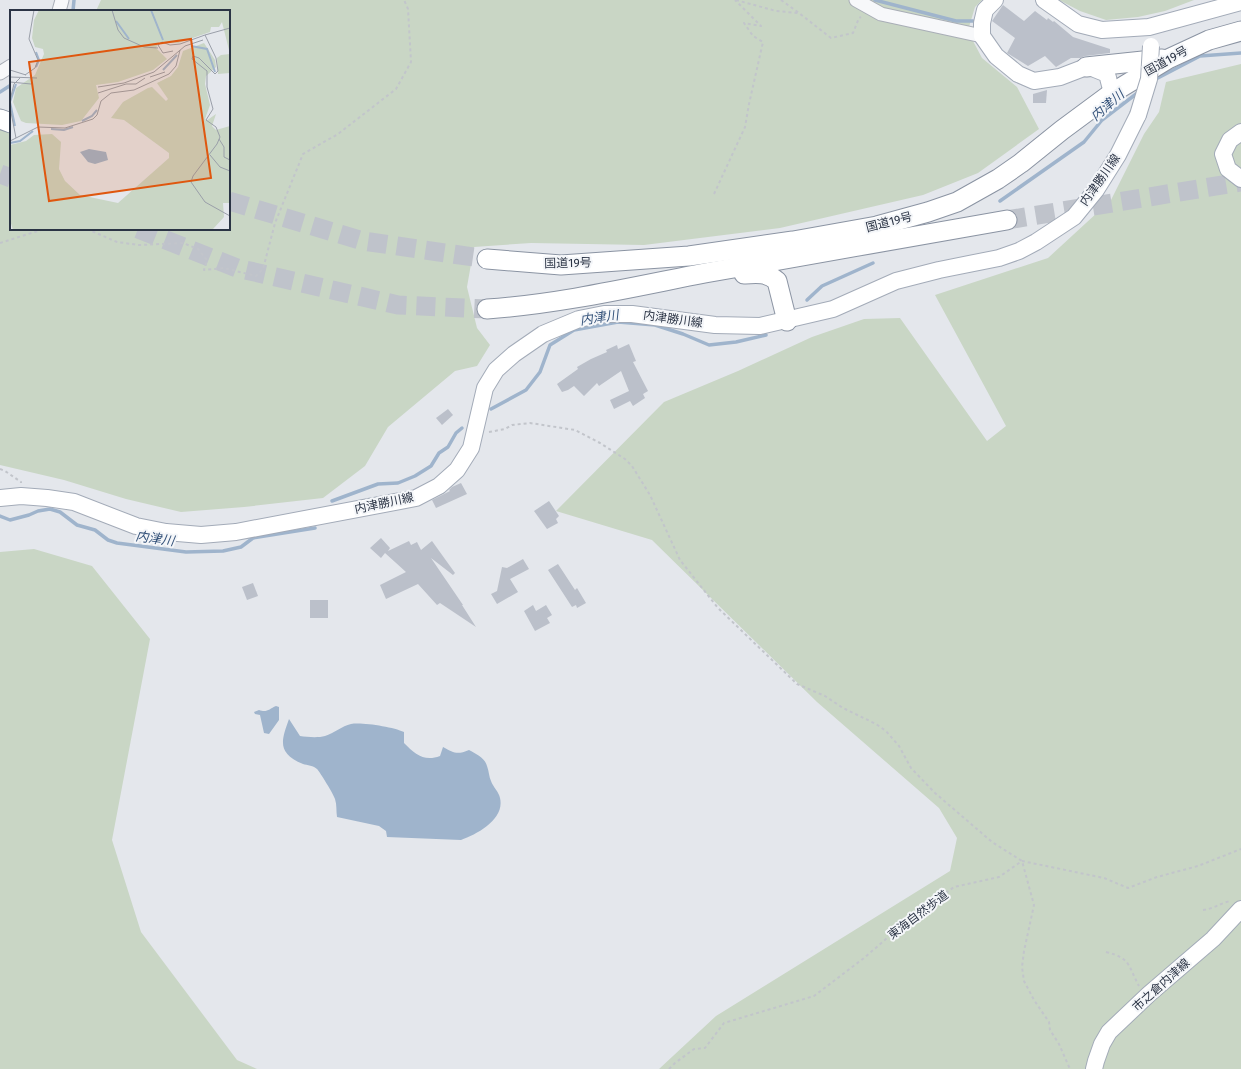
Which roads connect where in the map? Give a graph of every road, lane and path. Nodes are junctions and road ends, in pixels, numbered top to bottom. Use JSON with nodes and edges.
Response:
{"nodes":[{"id":1,"x":62,"y":0,"type":"edge"},
{"id":2,"x":404,"y":0,"type":"edge"},
{"id":3,"x":736,"y":0,"type":"edge"},
{"id":4,"x":781,"y":0,"type":"edge"},
{"id":5,"x":856,"y":0,"type":"edge"},
{"id":6,"x":995,"y":0,"type":"edge"},
{"id":7,"x":1044,"y":0,"type":"edge"},
{"id":8,"x":1241,"y":2,"type":"edge"},
{"id":9,"x":59,"y":10,"type":"edge"},
{"id":10,"x":799,"y":13,"type":"junction"},
{"id":11,"x":881,"y":14,"type":"junction"},
{"id":12,"x":1149,"y":27,"type":"junction"},
{"id":13,"x":1241,"y":31,"type":"edge"},
{"id":14,"x":982,"y":36,"type":"junction"},
{"id":15,"x":1168,"y":59,"type":"junction"},
{"id":16,"x":10,"y":67,"type":"edge"},
{"id":17,"x":1086,"y":67,"type":"junction"},
{"id":18,"x":0,"y":73,"type":"edge"},
{"id":19,"x":1112,"y":93,"type":"junction"},
{"id":20,"x":0,"y":119,"type":"edge"},
{"id":21,"x":10,"y":123,"type":"edge"},
{"id":22,"x":1241,"y":132,"type":"edge"},
{"id":23,"x":1241,"y":179,"type":"edge"},
{"id":24,"x":714,"y":194,"type":"dead end"},
{"id":25,"x":1007,"y":220,"type":"tunnel mouth"},
{"id":26,"x":41,"y":230,"type":"edge"},
{"id":27,"x":89,"y":230,"type":"edge"},
{"id":28,"x":0,"y":243,"type":"edge"},
{"id":29,"x":851,"y":248,"type":"junction"},
{"id":30,"x":487,"y":259,"type":"tunnel mouth"},
{"id":31,"x":707,"y":273,"type":"junction"},
{"id":32,"x":777,"y":281,"type":"junction"},
{"id":33,"x":487,"y":309,"type":"tunnel mouth"},
{"id":34,"x":787,"y":321,"type":"junction"},
{"id":35,"x":475,"y":432,"type":"junction"},
{"id":36,"x":0,"y":469,"type":"edge"},
{"id":37,"x":21,"y":496,"type":"junction"},
{"id":38,"x":0,"y":498,"type":"edge"},
{"id":39,"x":1241,"y":849,"type":"edge"},
{"id":40,"x":1022,"y":861,"type":"junction"},
{"id":41,"x":1239,"y":904,"type":"edge"},
{"id":42,"x":1203,"y":910,"type":"dead end"},
{"id":43,"x":1106,"y":952,"type":"dead end"},
{"id":44,"x":1146,"y":997,"type":"junction"},
{"id":45,"x":669,"y":1069,"type":"edge"},
{"id":46,"x":1070,"y":1069,"type":"edge"},
{"id":47,"x":1094,"y":1069,"type":"edge"}],
"edges":[{"from":1,"to":9,"type":"street"},
{"from":2,"to":27,"type":"path"},
{"from":3,"to":10,"type":"path"},
{"from":3,"to":24,"type":"path"},
{"from":4,"to":10,"type":"path"},
{"from":5,"to":11,"type":"street"},
{"from":6,"to":14,"type":"main road"},
{"from":7,"to":12,"type":"main road"},
{"from":8,"to":12,"type":"main road"},
{"from":10,"to":11,"type":"path"},
{"from":11,"to":14,"type":"street"},
{"from":12,"to":34,"type":"main road","name":"内津勝川線","bridge":true},
{"from":13,"to":15,"type":"highway","name":"国道19号"},
{"from":14,"to":17,"type":"main road"},
{"from":15,"to":17,"type":"highway"},
{"from":15,"to":19,"type":"highway","name":"国道19号"},
{"from":16,"to":18,"type":"street"},
{"from":17,"to":19,"type":"main road"},
{"from":19,"to":30,"type":"highway","name":"国道19号"},
{"from":20,"to":21,"type":"highway"},
{"from":22,"to":23,"type":"main road"},
{"from":25,"to":29,"type":"highway","name":"国道19号"},
{"from":26,"to":28,"type":"path"},
{"from":29,"to":31,"type":"highway","name":"国道19号"},
{"from":29,"to":32,"type":"highway"},
{"from":31,"to":32,"type":"highway"},
{"from":31,"to":33,"type":"highway","name":"国道19号"},
{"from":32,"to":34,"type":"highway"},
{"from":34,"to":35,"type":"main road","name":"内津勝川線"},
{"from":35,"to":37,"type":"main road","name":"内津勝川線"},
{"from":35,"to":40,"type":"path"},
{"from":36,"to":37,"type":"path"},
{"from":37,"to":38,"type":"main road","name":"内津勝川線"},
{"from":39,"to":40,"type":"path"},
{"from":40,"to":45,"type":"path","name":"東海自然歩道"},
{"from":40,"to":46,"type":"path"},
{"from":41,"to":42,"type":"path"},
{"from":41,"to":44,"type":"main road","name":"市之倉内津線"},
{"from":43,"to":44,"type":"path"},
{"from":44,"to":47,"type":"main road","name":"市之倉内津線"}]}
